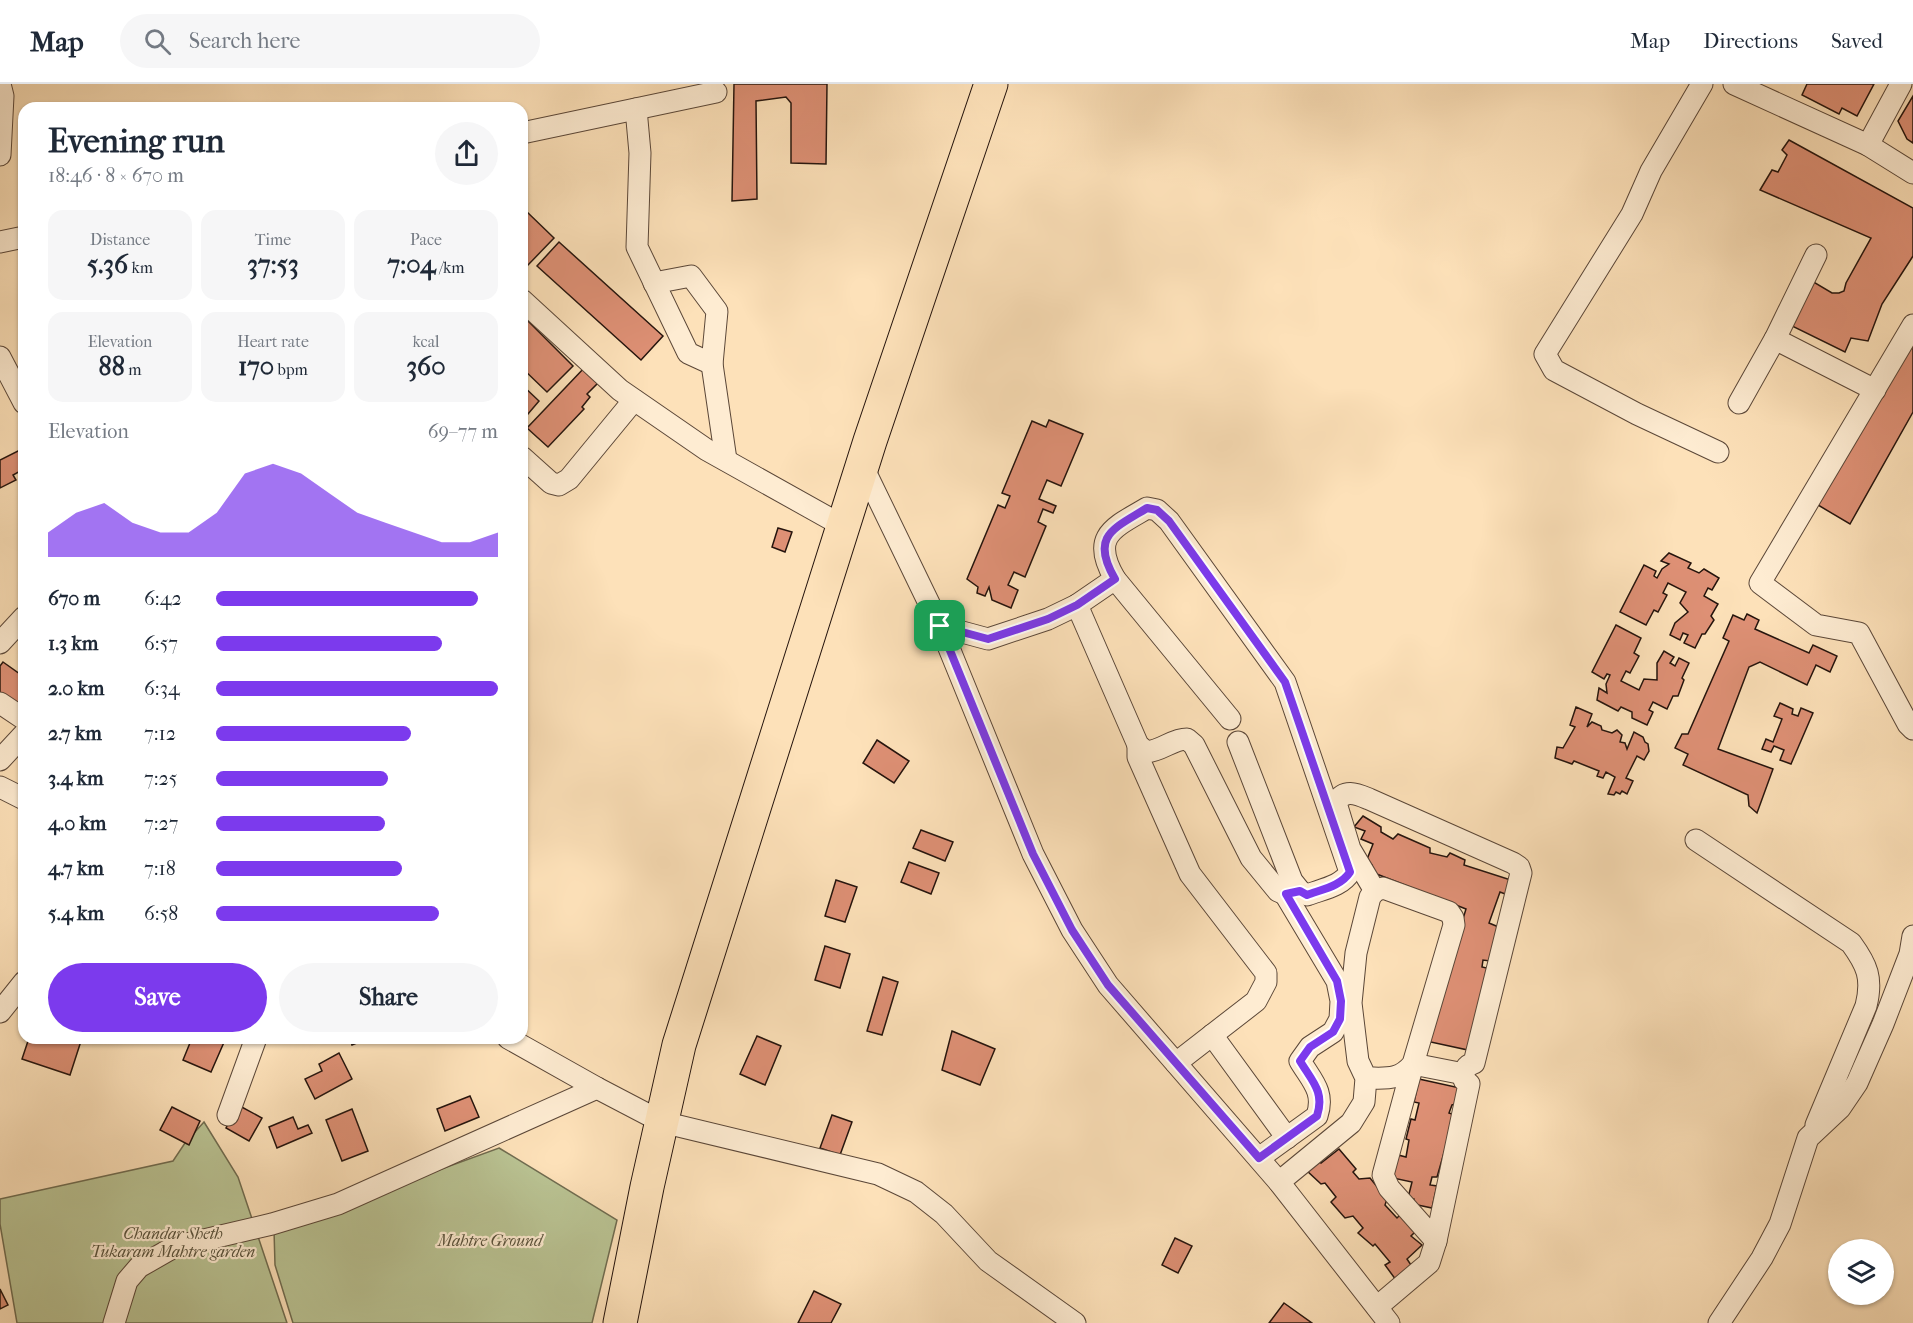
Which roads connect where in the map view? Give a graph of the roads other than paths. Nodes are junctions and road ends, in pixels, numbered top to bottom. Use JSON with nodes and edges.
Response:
{"nodes":[{"id":1,"x":0,"y":84,"type":"edge"},
{"id":2,"x":991,"y":84,"type":"edge"},
{"id":3,"x":1702,"y":84,"type":"edge"},
{"id":4,"x":1734,"y":84,"type":"edge"},
{"id":5,"x":1901,"y":84,"type":"edge"},
{"id":6,"x":717,"y":92,"type":"dead end"},
{"id":7,"x":636,"y":109,"type":"junction"},
{"id":8,"x":528,"y":132,"type":"edge"},
{"id":9,"x":1868,"y":145,"type":"junction"},
{"id":10,"x":0,"y":155,"type":"edge"},
{"id":11,"x":1913,"y":173,"type":"edge"},
{"id":12,"x":18,"y":238,"type":"edge"},
{"id":13,"x":0,"y":242,"type":"edge"},
{"id":14,"x":1816,"y":255,"type":"dead end"},
{"id":15,"x":654,"y":283,"type":"junction"},
{"id":16,"x":528,"y":306,"type":"edge"},
{"id":17,"x":1913,"y":325,"type":"edge"},
{"id":18,"x":1775,"y":339,"type":"junction"},
{"id":19,"x":0,"y":357,"type":"edge"},
{"id":20,"x":712,"y":364,"type":"junction"},
{"id":21,"x":1875,"y":390,"type":"junction"},
{"id":22,"x":18,"y":392,"type":"edge"},
{"id":23,"x":634,"y":400,"type":"junction"},
{"id":24,"x":1739,"y":403,"type":"dead end"},
{"id":25,"x":1718,"y":452,"type":"dead end"},
{"id":26,"x":726,"y":460,"type":"junction"},
{"id":27,"x":528,"y":462,"type":"edge"},
{"id":28,"x":862,"y":465,"type":"junction"},
{"id":29,"x":843,"y":526,"type":"junction"},
{"id":30,"x":1115,"y":579,"type":"junction"},
{"id":31,"x":1077,"y":605,"type":"junction"},
{"id":32,"x":18,"y":624,"type":"edge"},
{"id":33,"x":940,"y":626,"type":"junction"},
{"id":34,"x":0,"y":643,"type":"edge"},
{"id":35,"x":0,"y":703,"type":"edge"},
{"id":36,"x":18,"y":715,"type":"edge"},
{"id":37,"x":1230,"y":719,"type":"dead end"},
{"id":38,"x":1913,"y":729,"type":"edge"},
{"id":39,"x":18,"y":740,"type":"edge"},
{"id":40,"x":1238,"y":742,"type":"dead end"},
{"id":41,"x":1138,"y":745,"type":"junction"},
{"id":42,"x":0,"y":760,"type":"edge"},
{"id":43,"x":0,"y":787,"type":"edge"},
{"id":44,"x":18,"y":796,"type":"edge"},
{"id":45,"x":1696,"y":840,"type":"dead end"},
{"id":46,"x":1375,"y":891,"type":"junction"},
{"id":47,"x":1293,"y":893,"type":"junction"},
{"id":48,"x":1913,"y":936,"type":"edge"},
{"id":49,"x":18,"y":990,"type":"edge"},
{"id":50,"x":0,"y":1012,"type":"edge"},
{"id":51,"x":1212,"y":1035,"type":"junction"},
{"id":52,"x":254,"y":1044,"type":"edge"},
{"id":53,"x":519,"y":1044,"type":"edge"},
{"id":54,"x":1176,"y":1063,"type":"junction"},
{"id":55,"x":1413,"y":1064,"type":"junction"},
{"id":56,"x":1464,"y":1074,"type":"junction"},
{"id":57,"x":1366,"y":1078,"type":"junction"},
{"id":58,"x":597,"y":1088,"type":"junction"},
{"id":59,"x":228,"y":1115,"type":"dead end"},
{"id":60,"x":662,"y":1122,"type":"junction"},
{"id":61,"x":1814,"y":1130,"type":"junction"},
{"id":62,"x":1287,"y":1138,"type":"junction"},
{"id":63,"x":1259,"y":1158,"type":"junction"},
{"id":64,"x":1280,"y":1182,"type":"junction"},
{"id":65,"x":1436,"y":1241,"type":"junction"},
{"id":66,"x":1383,"y":1315,"type":"edge"},
{"id":67,"x":114,"y":1323,"type":"edge"},
{"id":68,"x":620,"y":1323,"type":"edge"},
{"id":69,"x":1075,"y":1323,"type":"edge"},
{"id":70,"x":1719,"y":1323,"type":"edge"}],
"edges":[{"from":1,"to":10,"type":"street"},
{"from":2,"to":28,"type":"main road"},
{"from":3,"to":25,"type":"street"},
{"from":4,"to":9,"type":"street"},
{"from":5,"to":9,"type":"street"},
{"from":6,"to":7,"type":"street"},
{"from":7,"to":8,"type":"street"},
{"from":7,"to":15,"type":"street"},
{"from":9,"to":11,"type":"street"},
{"from":12,"to":13,"type":"street"},
{"from":14,"to":18,"type":"street"},
{"from":15,"to":20,"type":"street"},
{"from":15,"to":20,"type":"street"},
{"from":16,"to":23,"type":"street"},
{"from":17,"to":21,"type":"street"},
{"from":18,"to":21,"type":"street"},
{"from":18,"to":24,"type":"street"},
{"from":19,"to":22,"type":"street"},
{"from":20,"to":26,"type":"street"},
{"from":21,"to":38,"type":"street"},
{"from":23,"to":26,"type":"street"},
{"from":23,"to":27,"type":"street"},
{"from":26,"to":29,"type":"street"},
{"from":28,"to":29,"type":"main road"},
{"from":28,"to":33,"type":"street"},
{"from":29,"to":60,"type":"main road"},
{"from":30,"to":31,"type":"street"},
{"from":30,"to":37,"type":"street"},
{"from":30,"to":47,"type":"street"},
{"from":31,"to":33,"type":"street"},
{"from":31,"to":41,"type":"street"},
{"from":32,"to":34,"type":"street"},
{"from":33,"to":54,"type":"street"},
{"from":35,"to":36,"type":"street"},
{"from":39,"to":42,"type":"street"},
{"from":40,"to":47,"type":"street"},
{"from":41,"to":47,"type":"street"},
{"from":41,"to":51,"type":"street"},
{"from":43,"to":44,"type":"street"},
{"from":45,"to":61,"type":"street"},
{"from":46,"to":55,"type":"street"},
{"from":46,"to":56,"type":"street"},
{"from":46,"to":57,"type":"street"},
{"from":47,"to":62,"type":"street"},
{"from":48,"to":61,"type":"street"},
{"from":49,"to":50,"type":"street"},
{"from":51,"to":54,"type":"street"},
{"from":51,"to":62,"type":"street"},
{"from":52,"to":59,"type":"street"},
{"from":53,"to":58,"type":"street"},
{"from":54,"to":63,"type":"street"},
{"from":55,"to":56,"type":"street"},
{"from":55,"to":57,"type":"street"},
{"from":55,"to":65,"type":"street"},
{"from":56,"to":65,"type":"street"},
{"from":57,"to":64,"type":"street"},
{"from":58,"to":60,"type":"street"},
{"from":58,"to":67,"type":"street"},
{"from":60,"to":68,"type":"main road"},
{"from":60,"to":69,"type":"street"},
{"from":61,"to":70,"type":"street"},
{"from":62,"to":63,"type":"street"},
{"from":63,"to":64,"type":"street"},
{"from":64,"to":66,"type":"street"},
{"from":65,"to":66,"type":"street"}]}
